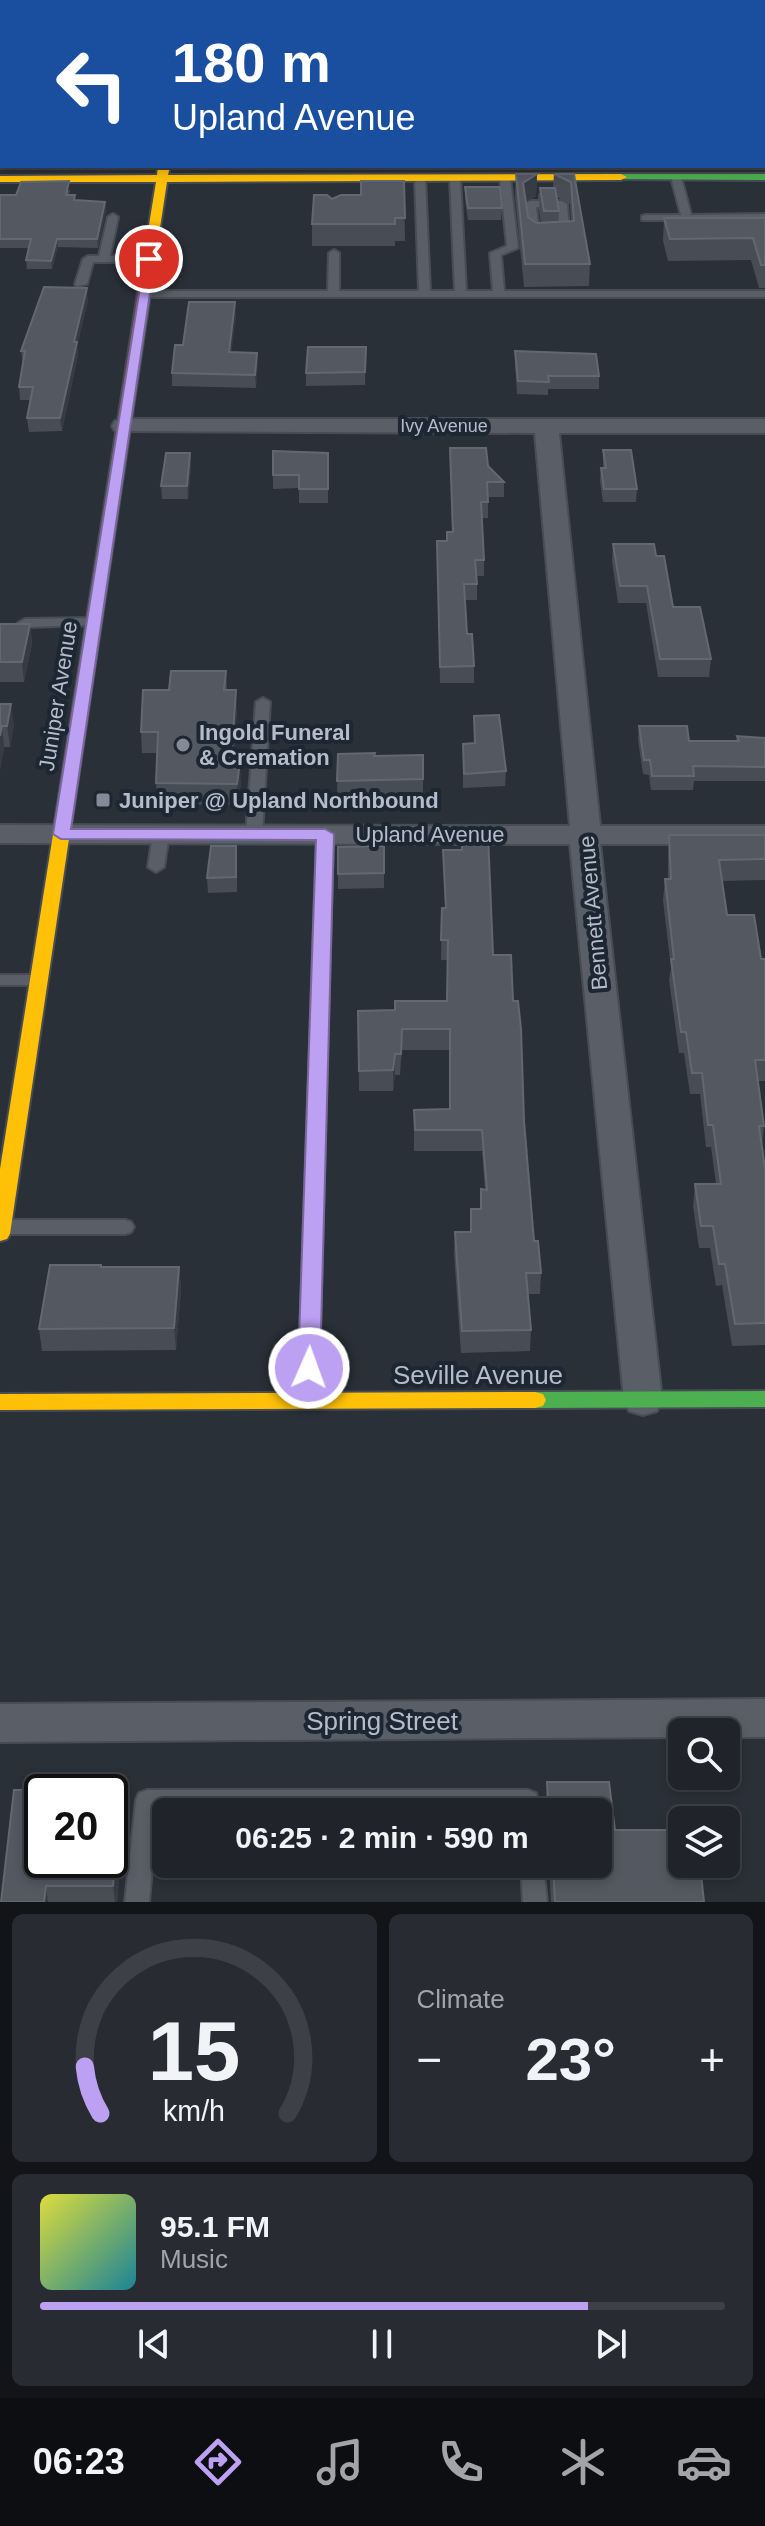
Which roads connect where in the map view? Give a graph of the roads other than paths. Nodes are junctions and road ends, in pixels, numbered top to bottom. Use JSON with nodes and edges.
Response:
{"nodes":[{"id":1,"x":675,"y":172,"type":"edge"},
{"id":2,"x":162,"y":173,"type":"edge"},
{"id":3,"x":12,"y":175,"type":"edge"},
{"id":4,"x":542,"y":177,"type":"junction"},
{"id":5,"x":765,"y":177,"type":"edge"},
{"id":6,"x":420,"y":178,"type":"junction"},
{"id":7,"x":455,"y":178,"type":"junction"},
{"id":8,"x":505,"y":178,"type":"junction"},
{"id":9,"x":546,"y":204,"type":"junction"},
{"id":10,"x":113,"y":217,"type":"dead end"},
{"id":11,"x":765,"y":217,"type":"edge"},
{"id":12,"x":646,"y":218,"type":"dead end"},
{"id":13,"x":687,"y":218,"type":"junction"},
{"id":14,"x":334,"y":253,"type":"dead end"},
{"id":15,"x":104,"y":259,"type":"junction"},
{"id":16,"x":149,"y":259,"type":"junction"},
{"id":17,"x":81,"y":284,"type":"edge"},
{"id":18,"x":144,"y":294,"type":"junction"},
{"id":19,"x":333,"y":294,"type":"junction"},
{"id":20,"x":425,"y":294,"type":"junction"},
{"id":21,"x":461,"y":294,"type":"junction"},
{"id":22,"x":499,"y":294,"type":"junction"},
{"id":23,"x":765,"y":294,"type":"edge"},
{"id":24,"x":124,"y":426,"type":"junction"},
{"id":25,"x":546,"y":426,"type":"junction"},
{"id":26,"x":765,"y":426,"type":"edge"},
{"id":27,"x":94,"y":622,"type":"junction"},
{"id":28,"x":25,"y":623,"type":"edge"},
{"id":29,"x":263,"y":702,"type":"dead end"},
{"id":30,"x":0,"y":834,"type":"edge"},
{"id":31,"x":61,"y":834,"type":"junction"},
{"id":32,"x":161,"y":834,"type":"junction"},
{"id":33,"x":254,"y":834,"type":"junction"},
{"id":34,"x":325,"y":834,"type":"junction"},
{"id":35,"x":584,"y":834,"type":"junction"},
{"id":36,"x":765,"y":835,"type":"edge"},
{"id":37,"x":156,"y":867,"type":"dead end"},
{"id":38,"x":0,"y":980,"type":"edge"},
{"id":39,"x":39,"y":980,"type":"junction"},
{"id":40,"x":125,"y":1227,"type":"dead end"},
{"id":41,"x":1,"y":1230,"type":"edge"},
{"id":42,"x":765,"y":1399,"type":"edge"},
{"id":43,"x":643,"y":1400,"type":"junction"},
{"id":44,"x":0,"y":1402,"type":"edge"},
{"id":45,"x":308,"y":1403,"type":"junction"},
{"id":46,"x":765,"y":1718,"type":"edge"},
{"id":47,"x":0,"y":1723,"type":"edge"},
{"id":48,"x":152,"y":1800,"type":"edge"},
{"id":49,"x":533,"y":1878,"type":"edge"},
{"id":50,"x":137,"y":1902,"type":"edge"},
{"id":51,"x":535,"y":1902,"type":"edge"}],
"edges":[{"from":1,"to":4,"type":"street"},
{"from":1,"to":5,"type":"street"},
{"from":1,"to":13,"type":"lane"},
{"from":2,"to":3,"type":"street"},
{"from":2,"to":6,"type":"street"},
{"from":2,"to":16,"type":"street","name":"Juniper Avenue"},
{"from":4,"to":8,"type":"street"},
{"from":4,"to":9,"type":"lane"},
{"from":6,"to":7,"type":"street"},
{"from":6,"to":20,"type":"lane"},
{"from":7,"to":8,"type":"street"},
{"from":7,"to":21,"type":"lane"},
{"from":8,"to":22,"type":"lane"},
{"from":9,"to":9,"type":"lane"},
{"from":10,"to":15,"type":"lane"},
{"from":11,"to":13,"type":"lane"},
{"from":12,"to":13,"type":"lane"},
{"from":14,"to":19,"type":"lane"},
{"from":15,"to":16,"type":"lane"},
{"from":15,"to":17,"type":"lane"},
{"from":16,"to":18,"type":"street","name":"Juniper Avenue"},
{"from":18,"to":19,"type":"lane"},
{"from":18,"to":24,"type":"street","name":"Juniper Avenue"},
{"from":19,"to":20,"type":"lane"},
{"from":20,"to":21,"type":"lane"},
{"from":21,"to":22,"type":"lane"},
{"from":22,"to":23,"type":"lane"},
{"from":24,"to":25,"type":"street","name":"Ivy Avenue"},
{"from":24,"to":27,"type":"street","name":"Juniper Avenue"},
{"from":25,"to":26,"type":"street","name":"Ivy Avenue"},
{"from":25,"to":35,"type":"street","name":"Bennett Avenue"},
{"from":27,"to":28,"type":"lane"},
{"from":27,"to":31,"type":"street","name":"Juniper Avenue"},
{"from":29,"to":33,"type":"lane"},
{"from":30,"to":31,"type":"street","name":"Upland Avenue"},
{"from":31,"to":32,"type":"street","name":"Upland Avenue"},
{"from":31,"to":39,"type":"street","name":"Juniper Avenue"},
{"from":32,"to":33,"type":"street","name":"Upland Avenue"},
{"from":32,"to":37,"type":"lane"},
{"from":33,"to":34,"type":"street","name":"Upland Avenue"},
{"from":34,"to":35,"type":"street","name":"Upland Avenue"},
{"from":34,"to":45,"type":"lane"},
{"from":35,"to":36,"type":"street","name":"Upland Avenue"},
{"from":35,"to":43,"type":"street","name":"Bennett Avenue"},
{"from":38,"to":39,"type":"lane"},
{"from":39,"to":41,"type":"street","name":"Juniper Avenue"},
{"from":40,"to":41,"type":"lane"},
{"from":42,"to":43,"type":"street","name":"Seville Avenue"},
{"from":43,"to":45,"type":"street","name":"Seville Avenue"},
{"from":44,"to":45,"type":"street","name":"Seville Avenue"},
{"from":46,"to":47,"type":"street","name":"Spring Street"},
{"from":48,"to":50,"type":"lane"},
{"from":49,"to":51,"type":"lane"}]}
